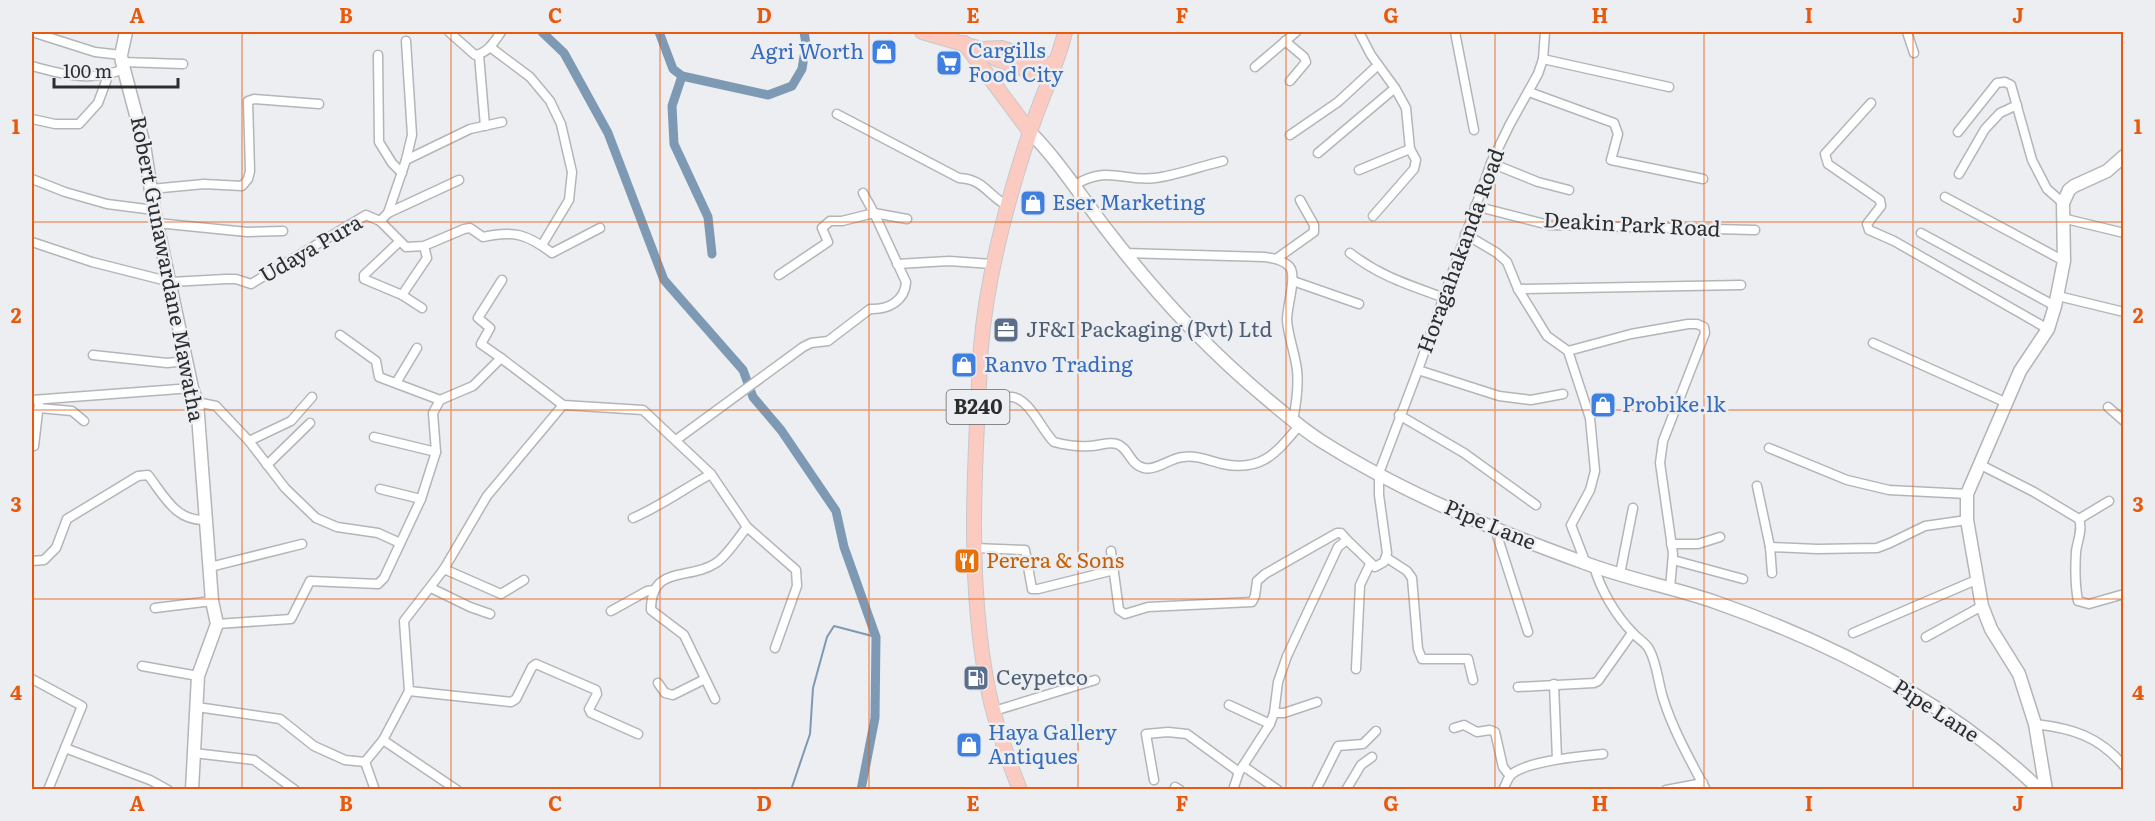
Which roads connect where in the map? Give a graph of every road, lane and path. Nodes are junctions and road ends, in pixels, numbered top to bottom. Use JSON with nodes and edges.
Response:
{"nodes":[{"id":1,"x":32,"y":32,"type":"edge"},
{"id":2,"x":126,"y":32,"type":"edge"},
{"id":3,"x":449,"y":32,"type":"edge"},
{"id":4,"x":501,"y":32,"type":"edge"},
{"id":5,"x":922,"y":32,"type":"edge"},
{"id":6,"x":1065,"y":32,"type":"edge"},
{"id":7,"x":1296,"y":32,"type":"edge"},
{"id":8,"x":1359,"y":32,"type":"edge"},
{"id":9,"x":1455,"y":32,"type":"edge"},
{"id":10,"x":1545,"y":32,"type":"edge"},
{"id":11,"x":1907,"y":32,"type":"edge"},
{"id":12,"x":406,"y":41,"type":"dead end"},
{"id":13,"x":1285,"y":41,"type":"junction"},
{"id":14,"x":964,"y":43,"type":"junction"},
{"id":15,"x":490,"y":47,"type":"junction"},
{"id":16,"x":1914,"y":53,"type":"dead end"},
{"id":17,"x":378,"y":55,"type":"dead end"},
{"id":18,"x":479,"y":55,"type":"junction"},
{"id":19,"x":1543,"y":58,"type":"junction"},
{"id":20,"x":122,"y":62,"type":"junction"},
{"id":21,"x":183,"y":64,"type":"dead end"},
{"id":22,"x":1378,"y":65,"type":"junction"},
{"id":23,"x":32,"y":66,"type":"edge"},
{"id":24,"x":1255,"y":67,"type":"dead end"},
{"id":25,"x":1052,"y":72,"type":"junction"},
{"id":26,"x":108,"y":75,"type":"junction"},
{"id":27,"x":1290,"y":81,"type":"dead end"},
{"id":28,"x":1669,"y":87,"type":"dead end"},
{"id":29,"x":1395,"y":88,"type":"junction"},
{"id":30,"x":1529,"y":92,"type":"junction"},
{"id":31,"x":1871,"y":103,"type":"dead end"},
{"id":32,"x":319,"y":104,"type":"dead end"},
{"id":33,"x":2017,"y":105,"type":"junction"},
{"id":34,"x":837,"y":114,"type":"dead end"},
{"id":35,"x":32,"y":119,"type":"edge"},
{"id":36,"x":502,"y":122,"type":"dead end"},
{"id":37,"x":485,"y":126,"type":"junction"},
{"id":38,"x":1474,"y":130,"type":"dead end"},
{"id":39,"x":1030,"y":132,"type":"junction"},
{"id":40,"x":1958,"y":132,"type":"dead end"},
{"id":41,"x":1290,"y":135,"type":"dead end"},
{"id":42,"x":1410,"y":149,"type":"junction"},
{"id":43,"x":1318,"y":153,"type":"dead end"},
{"id":44,"x":2124,"y":156,"type":"edge"},
{"id":45,"x":406,"y":160,"type":"junction"},
{"id":46,"x":1223,"y":161,"type":"dead end"},
{"id":47,"x":1491,"y":163,"type":"junction"},
{"id":48,"x":1359,"y":170,"type":"dead end"},
{"id":49,"x":402,"y":173,"type":"junction"},
{"id":50,"x":1959,"y":174,"type":"dead end"},
{"id":51,"x":1703,"y":178,"type":"dead end"},
{"id":52,"x":32,"y":179,"type":"edge"},
{"id":53,"x":459,"y":180,"type":"dead end"},
{"id":54,"x":1073,"y":186,"type":"junction"},
{"id":55,"x":151,"y":189,"type":"junction"},
{"id":56,"x":1569,"y":190,"type":"dead end"},
{"id":57,"x":863,"y":193,"type":"dead end"},
{"id":58,"x":1945,"y":197,"type":"dead end"},
{"id":59,"x":1300,"y":200,"type":"dead end"},
{"id":60,"x":2063,"y":202,"type":"junction"},
{"id":61,"x":1008,"y":206,"type":"junction"},
{"id":62,"x":1475,"y":206,"type":"junction"},
{"id":63,"x":154,"y":210,"type":"junction"},
{"id":64,"x":388,"y":213,"type":"junction"},
{"id":65,"x":874,"y":213,"type":"junction"},
{"id":66,"x":1373,"y":216,"type":"dead end"},
{"id":67,"x":2062,"y":218,"type":"junction"},
{"id":68,"x":907,"y":219,"type":"dead end"},
{"id":69,"x":380,"y":221,"type":"junction"},
{"id":70,"x":158,"y":223,"type":"junction"},
{"id":71,"x":600,"y":228,"type":"dead end"},
{"id":72,"x":1755,"y":230,"type":"dead end"},
{"id":73,"x":283,"y":231,"type":"dead end"},
{"id":74,"x":1921,"y":233,"type":"dead end"},
{"id":75,"x":2124,"y":233,"type":"edge"},
{"id":76,"x":1465,"y":234,"type":"junction"},
{"id":77,"x":32,"y":242,"type":"edge"},
{"id":78,"x":399,"y":242,"type":"junction"},
{"id":79,"x":424,"y":246,"type":"junction"},
{"id":80,"x":542,"y":246,"type":"junction"},
{"id":81,"x":1350,"y":252,"type":"dead end"},
{"id":82,"x":1124,"y":253,"type":"junction"},
{"id":83,"x":1276,"y":259,"type":"junction"},
{"id":84,"x":2064,"y":261,"type":"junction"},
{"id":85,"x":897,"y":264,"type":"junction"},
{"id":86,"x":992,"y":264,"type":"junction"},
{"id":87,"x":779,"y":274,"type":"dead end"},
{"id":88,"x":502,"y":280,"type":"dead end"},
{"id":89,"x":1293,"y":281,"type":"junction"},
{"id":90,"x":171,"y":282,"type":"junction"},
{"id":91,"x":1741,"y":285,"type":"dead end"},
{"id":92,"x":1518,"y":289,"type":"junction"},
{"id":93,"x":402,"y":296,"type":"junction"},
{"id":94,"x":1442,"y":297,"type":"junction"},
{"id":95,"x":2057,"y":301,"type":"junction"},
{"id":96,"x":1359,"y":304,"type":"dead end"},
{"id":97,"x":422,"y":308,"type":"dead end"},
{"id":98,"x":2124,"y":312,"type":"edge"},
{"id":99,"x":2048,"y":329,"type":"junction"},
{"id":100,"x":340,"y":335,"type":"dead end"},
{"id":101,"x":1873,"y":343,"type":"dead end"},
{"id":102,"x":417,"y":348,"type":"dead end"},
{"id":103,"x":1568,"y":351,"type":"junction"},
{"id":104,"x":93,"y":355,"type":"dead end"},
{"id":105,"x":501,"y":358,"type":"junction"},
{"id":106,"x":186,"y":361,"type":"junction"},
{"id":107,"x":1418,"y":370,"type":"junction"},
{"id":108,"x":396,"y":383,"type":"junction"},
{"id":109,"x":192,"y":388,"type":"junction"},
{"id":110,"x":1563,"y":394,"type":"dead end"},
{"id":111,"x":312,"y":397,"type":"dead end"},
{"id":112,"x":978,"y":399,"type":"junction"},
{"id":113,"x":440,"y":400,"type":"junction"},
{"id":114,"x":197,"y":402,"type":"junction"},
{"id":115,"x":37,"y":403,"type":"edge"},
{"id":116,"x":2007,"y":403,"type":"junction"},
{"id":117,"x":562,"y":405,"type":"junction"},
{"id":118,"x":2108,"y":407,"type":"dead end"},
{"id":119,"x":1400,"y":415,"type":"junction"},
{"id":120,"x":84,"y":421,"type":"dead end"},
{"id":121,"x":2124,"y":421,"type":"edge"},
{"id":122,"x":310,"y":423,"type":"dead end"},
{"id":123,"x":1296,"y":423,"type":"junction"},
{"id":124,"x":374,"y":437,"type":"dead end"},
{"id":125,"x":676,"y":440,"type":"junction"},
{"id":126,"x":249,"y":441,"type":"junction"},
{"id":127,"x":34,"y":446,"type":"dead end"},
{"id":128,"x":1769,"y":448,"type":"dead end"},
{"id":129,"x":436,"y":452,"type":"junction"},
{"id":130,"x":267,"y":465,"type":"junction"},
{"id":131,"x":1981,"y":465,"type":"junction"},
{"id":132,"x":1379,"y":473,"type":"junction"},
{"id":133,"x":711,"y":474,"type":"junction"},
{"id":134,"x":1757,"y":486,"type":"dead end"},
{"id":135,"x":380,"y":489,"type":"dead end"},
{"id":136,"x":1967,"y":494,"type":"junction"},
{"id":137,"x":421,"y":498,"type":"junction"},
{"id":138,"x":2109,"y":501,"type":"dead end"},
{"id":139,"x":1536,"y":505,"type":"dead end"},
{"id":140,"x":1633,"y":508,"type":"dead end"},
{"id":141,"x":633,"y":518,"type":"dead end"},
{"id":142,"x":2079,"y":519,"type":"junction"},
{"id":143,"x":207,"y":520,"type":"junction"},
{"id":144,"x":1967,"y":520,"type":"junction"},
{"id":145,"x":747,"y":527,"type":"junction"},
{"id":146,"x":1495,"y":529,"type":"junction"},
{"id":147,"x":1720,"y":537,"type":"dead end"},
{"id":148,"x":1347,"y":540,"type":"junction"},
{"id":149,"x":400,"y":543,"type":"junction"},
{"id":150,"x":302,"y":544,"type":"dead end"},
{"id":151,"x":1671,"y":544,"type":"junction"},
{"id":152,"x":1770,"y":547,"type":"junction"},
{"id":153,"x":974,"y":548,"type":"junction"},
{"id":154,"x":1111,"y":551,"type":"dead end"},
{"id":155,"x":1387,"y":558,"type":"junction"},
{"id":156,"x":1672,"y":560,"type":"junction"},
{"id":157,"x":32,"y":561,"type":"edge"},
{"id":158,"x":1370,"y":564,"type":"junction"},
{"id":159,"x":1590,"y":565,"type":"junction"},
{"id":160,"x":210,"y":567,"type":"junction"},
{"id":161,"x":444,"y":569,"type":"junction"},
{"id":162,"x":1114,"y":570,"type":"junction"},
{"id":163,"x":1772,"y":573,"type":"dead end"},
{"id":164,"x":1620,"y":574,"type":"junction"},
{"id":165,"x":1743,"y":579,"type":"dead end"},
{"id":166,"x":524,"y":580,"type":"dead end"},
{"id":167,"x":1976,"y":580,"type":"junction"},
{"id":168,"x":431,"y":588,"type":"junction"},
{"id":169,"x":1670,"y":588,"type":"junction"},
{"id":170,"x":654,"y":590,"type":"junction"},
{"id":171,"x":2124,"y":594,"type":"edge"},
{"id":172,"x":212,"y":601,"type":"junction"},
{"id":173,"x":1982,"y":606,"type":"junction"},
{"id":174,"x":155,"y":608,"type":"dead end"},
{"id":175,"x":612,"y":611,"type":"dead end"},
{"id":176,"x":490,"y":614,"type":"dead end"},
{"id":177,"x":217,"y":624,"type":"junction"},
{"id":178,"x":1528,"y":632,"type":"dead end"},
{"id":179,"x":1632,"y":633,"type":"junction"},
{"id":180,"x":1853,"y":633,"type":"dead end"},
{"id":181,"x":1926,"y":637,"type":"dead end"},
{"id":182,"x":775,"y":648,"type":"dead end"},
{"id":183,"x":142,"y":666,"type":"dead end"},
{"id":184,"x":1356,"y":669,"type":"dead end"},
{"id":185,"x":198,"y":676,"type":"junction"},
{"id":186,"x":32,"y":679,"type":"edge"},
{"id":187,"x":705,"y":679,"type":"junction"},
{"id":188,"x":1095,"y":680,"type":"dead end"},
{"id":189,"x":1473,"y":680,"type":"dead end"},
{"id":190,"x":658,"y":683,"type":"dead end"},
{"id":191,"x":1554,"y":684,"type":"junction"},
{"id":192,"x":1518,"y":687,"type":"dead end"},
{"id":193,"x":409,"y":691,"type":"junction"},
{"id":194,"x":715,"y":699,"type":"dead end"},
{"id":195,"x":1317,"y":702,"type":"dead end"},
{"id":196,"x":1229,"y":705,"type":"dead end"},
{"id":197,"x":197,"y":707,"type":"junction"},
{"id":198,"x":994,"y":711,"type":"junction"},
{"id":199,"x":1274,"y":712,"type":"junction"},
{"id":200,"x":1270,"y":724,"type":"junction"},
{"id":201,"x":2035,"y":724,"type":"junction"},
{"id":202,"x":1454,"y":728,"type":"dead end"},
{"id":203,"x":1376,"y":731,"type":"dead end"},
{"id":204,"x":638,"y":734,"type":"dead end"},
{"id":205,"x":383,"y":740,"type":"junction"},
{"id":206,"x":65,"y":748,"type":"junction"},
{"id":207,"x":194,"y":753,"type":"junction"},
{"id":208,"x":1603,"y":754,"type":"dead end"},
{"id":209,"x":1372,"y":758,"type":"dead end"},
{"id":210,"x":1557,"y":759,"type":"junction"},
{"id":211,"x":365,"y":762,"type":"junction"},
{"id":212,"x":2124,"y":766,"type":"edge"},
{"id":213,"x":1241,"y":769,"type":"junction"},
{"id":214,"x":1510,"y":776,"type":"junction"},
{"id":215,"x":1154,"y":780,"type":"dead end"},
{"id":216,"x":1704,"y":786,"type":"edge"},
{"id":217,"x":48,"y":789,"type":"edge"},
{"id":218,"x":168,"y":789,"type":"edge"},
{"id":219,"x":192,"y":789,"type":"edge"},
{"id":220,"x":295,"y":789,"type":"edge"},
{"id":221,"x":375,"y":789,"type":"edge"},
{"id":222,"x":457,"y":789,"type":"edge"},
{"id":223,"x":1020,"y":789,"type":"edge"},
{"id":224,"x":1233,"y":789,"type":"edge"},
{"id":225,"x":1278,"y":789,"type":"edge"},
{"id":226,"x":1316,"y":789,"type":"edge"},
{"id":227,"x":1346,"y":789,"type":"edge"},
{"id":228,"x":1503,"y":789,"type":"edge"},
{"id":229,"x":1666,"y":789,"type":"edge"},
{"id":230,"x":2040,"y":789,"type":"edge"},
{"id":231,"x":2046,"y":789,"type":"edge"}],
"edges":[{"from":1,"to":20,"type":"street"},
{"from":2,"to":20,"type":"street","name":"Robert Gunawardane Mawatha"},
{"from":3,"to":18,"type":"street"},
{"from":4,"to":15,"type":"street"},
{"from":5,"to":14,"type":"main road"},
{"from":6,"to":25,"type":"main road","number":"B240"},
{"from":7,"to":13,"type":"street"},
{"from":8,"to":22,"type":"street"},
{"from":9,"to":38,"type":"street"},
{"from":10,"to":19,"type":"street","name":"Horagahakanda Road"},
{"from":11,"to":16,"type":"street"},
{"from":12,"to":45,"type":"street"},
{"from":13,"to":24,"type":"street"},
{"from":13,"to":27,"type":"street"},
{"from":14,"to":25,"type":"main road"},
{"from":14,"to":39,"type":"main road"},
{"from":15,"to":18,"type":"street"},
{"from":15,"to":80,"type":"street"},
{"from":17,"to":49,"type":"street"},
{"from":18,"to":37,"type":"street"},
{"from":19,"to":28,"type":"street"},
{"from":19,"to":30,"type":"street","name":"Horagahakanda Road"},
{"from":20,"to":21,"type":"street"},
{"from":20,"to":26,"type":"street"},
{"from":20,"to":55,"type":"street","name":"Robert Gunawardane Mawatha"},
{"from":22,"to":29,"type":"street"},
{"from":22,"to":41,"type":"street"},
{"from":23,"to":26,"type":"street"},
{"from":25,"to":39,"type":"main road","number":"B240"},
{"from":26,"to":35,"type":"street"},
{"from":29,"to":42,"type":"street"},
{"from":29,"to":43,"type":"street"},
{"from":30,"to":47,"type":"street","name":"Horagahakanda Road"},
{"from":30,"to":51,"type":"street"},
{"from":31,"to":99,"type":"street"},
{"from":32,"to":55,"type":"street"},
{"from":33,"to":40,"type":"street"},
{"from":33,"to":50,"type":"street"},
{"from":33,"to":60,"type":"street"},
{"from":34,"to":61,"type":"street"},
{"from":36,"to":37,"type":"street"},
{"from":37,"to":45,"type":"street"},
{"from":39,"to":54,"type":"street","name":"Pipe Lane"},
{"from":39,"to":61,"type":"main road","number":"B240"},
{"from":42,"to":48,"type":"street"},
{"from":42,"to":66,"type":"street"},
{"from":44,"to":60,"type":"street"},
{"from":45,"to":49,"type":"street"},
{"from":46,"to":54,"type":"street"},
{"from":47,"to":56,"type":"street"},
{"from":47,"to":62,"type":"street","name":"Horagahakanda Road"},
{"from":49,"to":64,"type":"street"},
{"from":52,"to":63,"type":"street"},
{"from":53,"to":64,"type":"street"},
{"from":54,"to":82,"type":"street","name":"Pipe Lane"},
{"from":55,"to":63,"type":"street","name":"Robert Gunawardane Mawatha"},
{"from":57,"to":65,"type":"street"},
{"from":58,"to":84,"type":"street"},
{"from":59,"to":83,"type":"street"},
{"from":60,"to":67,"type":"street"},
{"from":61,"to":86,"type":"main road","number":"B240"},
{"from":62,"to":72,"type":"street","name":"Deakin Park Road"},
{"from":62,"to":76,"type":"street","name":"Horagahakanda Road"},
{"from":63,"to":70,"type":"street","name":"Robert Gunawardane Mawatha"},
{"from":64,"to":69,"type":"street"},
{"from":65,"to":68,"type":"street"},
{"from":65,"to":85,"type":"street"},
{"from":65,"to":87,"type":"street"},
{"from":67,"to":75,"type":"street"},
{"from":67,"to":84,"type":"street"},
{"from":69,"to":78,"type":"street"},
{"from":69,"to":90,"type":"street","name":"Udaya Pura"},
{"from":70,"to":73,"type":"street"},
{"from":70,"to":90,"type":"street","name":"Robert Gunawardane Mawatha"},
{"from":71,"to":80,"type":"street"},
{"from":74,"to":95,"type":"street"},
{"from":76,"to":92,"type":"street"},
{"from":76,"to":94,"type":"street","name":"Horagahakanda Road"},
{"from":77,"to":90,"type":"street"},
{"from":78,"to":79,"type":"street"},
{"from":78,"to":93,"type":"street"},
{"from":79,"to":80,"type":"street"},
{"from":79,"to":93,"type":"street"},
{"from":81,"to":94,"type":"street"},
{"from":82,"to":83,"type":"street"},
{"from":82,"to":123,"type":"street","name":"Pipe Lane"},
{"from":83,"to":89,"type":"street"},
{"from":84,"to":95,"type":"street"},
{"from":85,"to":86,"type":"street"},
{"from":85,"to":125,"type":"street"},
{"from":86,"to":112,"type":"main road","number":"B240"},
{"from":88,"to":105,"type":"street"},
{"from":89,"to":96,"type":"street"},
{"from":89,"to":123,"type":"street"},
{"from":90,"to":106,"type":"street","name":"Robert Gunawardane Mawatha"},
{"from":91,"to":92,"type":"street"},
{"from":92,"to":103,"type":"street"},
{"from":93,"to":97,"type":"street"},
{"from":94,"to":107,"type":"street","name":"Horagahakanda Road"},
{"from":95,"to":98,"type":"street"},
{"from":95,"to":99,"type":"street"},
{"from":99,"to":116,"type":"street"},
{"from":100,"to":108,"type":"street"},
{"from":101,"to":116,"type":"street"},
{"from":102,"to":108,"type":"street"},
{"from":103,"to":151,"type":"street"},
{"from":103,"to":159,"type":"street"},
{"from":104,"to":106,"type":"street"},
{"from":105,"to":113,"type":"street"},
{"from":105,"to":117,"type":"street"},
{"from":106,"to":109,"type":"street","name":"Robert Gunawardane Mawatha"},
{"from":107,"to":110,"type":"street"},
{"from":107,"to":119,"type":"street","name":"Horagahakanda Road"},
{"from":108,"to":113,"type":"street"},
{"from":109,"to":114,"type":"street","name":"Robert Gunawardane Mawatha"},
{"from":109,"to":115,"type":"street"},
{"from":111,"to":126,"type":"street"},
{"from":112,"to":123,"type":"street"},
{"from":112,"to":153,"type":"main road","number":"B240"},
{"from":113,"to":129,"type":"street"},
{"from":114,"to":126,"type":"street"},
{"from":114,"to":143,"type":"street","name":"Robert Gunawardane Mawatha"},
{"from":115,"to":120,"type":"street"},
{"from":115,"to":127,"type":"street"},
{"from":116,"to":131,"type":"street"},
{"from":117,"to":125,"type":"street"},
{"from":117,"to":161,"type":"street"},
{"from":118,"to":121,"type":"street"},
{"from":119,"to":132,"type":"street","name":"Horagahakanda Road"},
{"from":119,"to":139,"type":"street"},
{"from":122,"to":130,"type":"street"},
{"from":123,"to":132,"type":"street","name":"Pipe Lane"},
{"from":124,"to":129,"type":"street"},
{"from":125,"to":133,"type":"street"},
{"from":126,"to":130,"type":"street"},
{"from":128,"to":136,"type":"street"},
{"from":129,"to":137,"type":"street"},
{"from":130,"to":149,"type":"street"},
{"from":131,"to":136,"type":"street"},
{"from":131,"to":142,"type":"street"},
{"from":132,"to":146,"type":"street","name":"Pipe Lane"},
{"from":132,"to":155,"type":"street"},
{"from":133,"to":141,"type":"street"},
{"from":133,"to":145,"type":"street"},
{"from":134,"to":152,"type":"street"},
{"from":135,"to":137,"type":"street"},
{"from":136,"to":144,"type":"street"},
{"from":137,"to":149,"type":"street"},
{"from":138,"to":142,"type":"street"},
{"from":140,"to":164,"type":"street"},
{"from":142,"to":171,"type":"street"},
{"from":143,"to":157,"type":"street"},
{"from":143,"to":160,"type":"street","name":"Robert Gunawardane Mawatha"},
{"from":144,"to":152,"type":"street"},
{"from":144,"to":167,"type":"street"},
{"from":145,"to":170,"type":"street"},
{"from":145,"to":182,"type":"street"},
{"from":146,"to":159,"type":"street","name":"Pipe Lane"},
{"from":146,"to":178,"type":"street"},
{"from":147,"to":151,"type":"street"},
{"from":148,"to":158,"type":"street"},
{"from":148,"to":162,"type":"street"},
{"from":148,"to":199,"type":"street"},
{"from":149,"to":177,"type":"street"},
{"from":150,"to":160,"type":"street"},
{"from":151,"to":156,"type":"street"},
{"from":152,"to":163,"type":"street"},
{"from":153,"to":162,"type":"street"},
{"from":153,"to":198,"type":"main road","number":"B240"},
{"from":154,"to":162,"type":"street"},
{"from":155,"to":158,"type":"street"},
{"from":155,"to":189,"type":"street"},
{"from":156,"to":165,"type":"street"},
{"from":156,"to":169,"type":"street"},
{"from":158,"to":184,"type":"street"},
{"from":159,"to":164,"type":"street","name":"Pipe Lane"},
{"from":159,"to":179,"type":"street"},
{"from":160,"to":172,"type":"street","name":"Robert Gunawardane Mawatha"},
{"from":161,"to":166,"type":"street"},
{"from":161,"to":168,"type":"street"},
{"from":164,"to":169,"type":"street","name":"Pipe Lane"},
{"from":167,"to":173,"type":"street"},
{"from":167,"to":180,"type":"street"},
{"from":168,"to":176,"type":"street"},
{"from":168,"to":193,"type":"street"},
{"from":169,"to":230,"type":"street","name":"Pipe Lane"},
{"from":170,"to":175,"type":"street"},
{"from":170,"to":187,"type":"street"},
{"from":172,"to":174,"type":"street"},
{"from":172,"to":177,"type":"street","name":"Robert Gunawardane Mawatha"},
{"from":173,"to":181,"type":"street"},
{"from":173,"to":201,"type":"street"},
{"from":177,"to":185,"type":"street"},
{"from":179,"to":191,"type":"street"},
{"from":179,"to":216,"type":"street"},
{"from":183,"to":185,"type":"street"},
{"from":185,"to":197,"type":"street"},
{"from":186,"to":206,"type":"street"},
{"from":187,"to":190,"type":"street"},
{"from":187,"to":194,"type":"street"},
{"from":188,"to":198,"type":"street"},
{"from":191,"to":192,"type":"street"},
{"from":191,"to":210,"type":"street"},
{"from":193,"to":204,"type":"street"},
{"from":193,"to":205,"type":"street"},
{"from":195,"to":199,"type":"street"},
{"from":196,"to":200,"type":"street"},
{"from":197,"to":207,"type":"street"},
{"from":197,"to":211,"type":"street"},
{"from":198,"to":223,"type":"main road","number":"B240"},
{"from":199,"to":200,"type":"street"},
{"from":200,"to":213,"type":"street"},
{"from":201,"to":212,"type":"street"},
{"from":201,"to":231,"type":"street"},
{"from":202,"to":214,"type":"street"},
{"from":203,"to":226,"type":"street"},
{"from":205,"to":211,"type":"street"},
{"from":205,"to":222,"type":"street"},
{"from":206,"to":217,"type":"street"},
{"from":206,"to":218,"type":"street"},
{"from":207,"to":219,"type":"street"},
{"from":207,"to":220,"type":"street"},
{"from":208,"to":210,"type":"street"},
{"from":209,"to":227,"type":"street"},
{"from":210,"to":214,"type":"street"},
{"from":211,"to":221,"type":"street"},
{"from":213,"to":215,"type":"street"},
{"from":213,"to":224,"type":"street"},
{"from":213,"to":225,"type":"street"},
{"from":214,"to":228,"type":"street"},
{"from":216,"to":229,"type":"street"}]}
